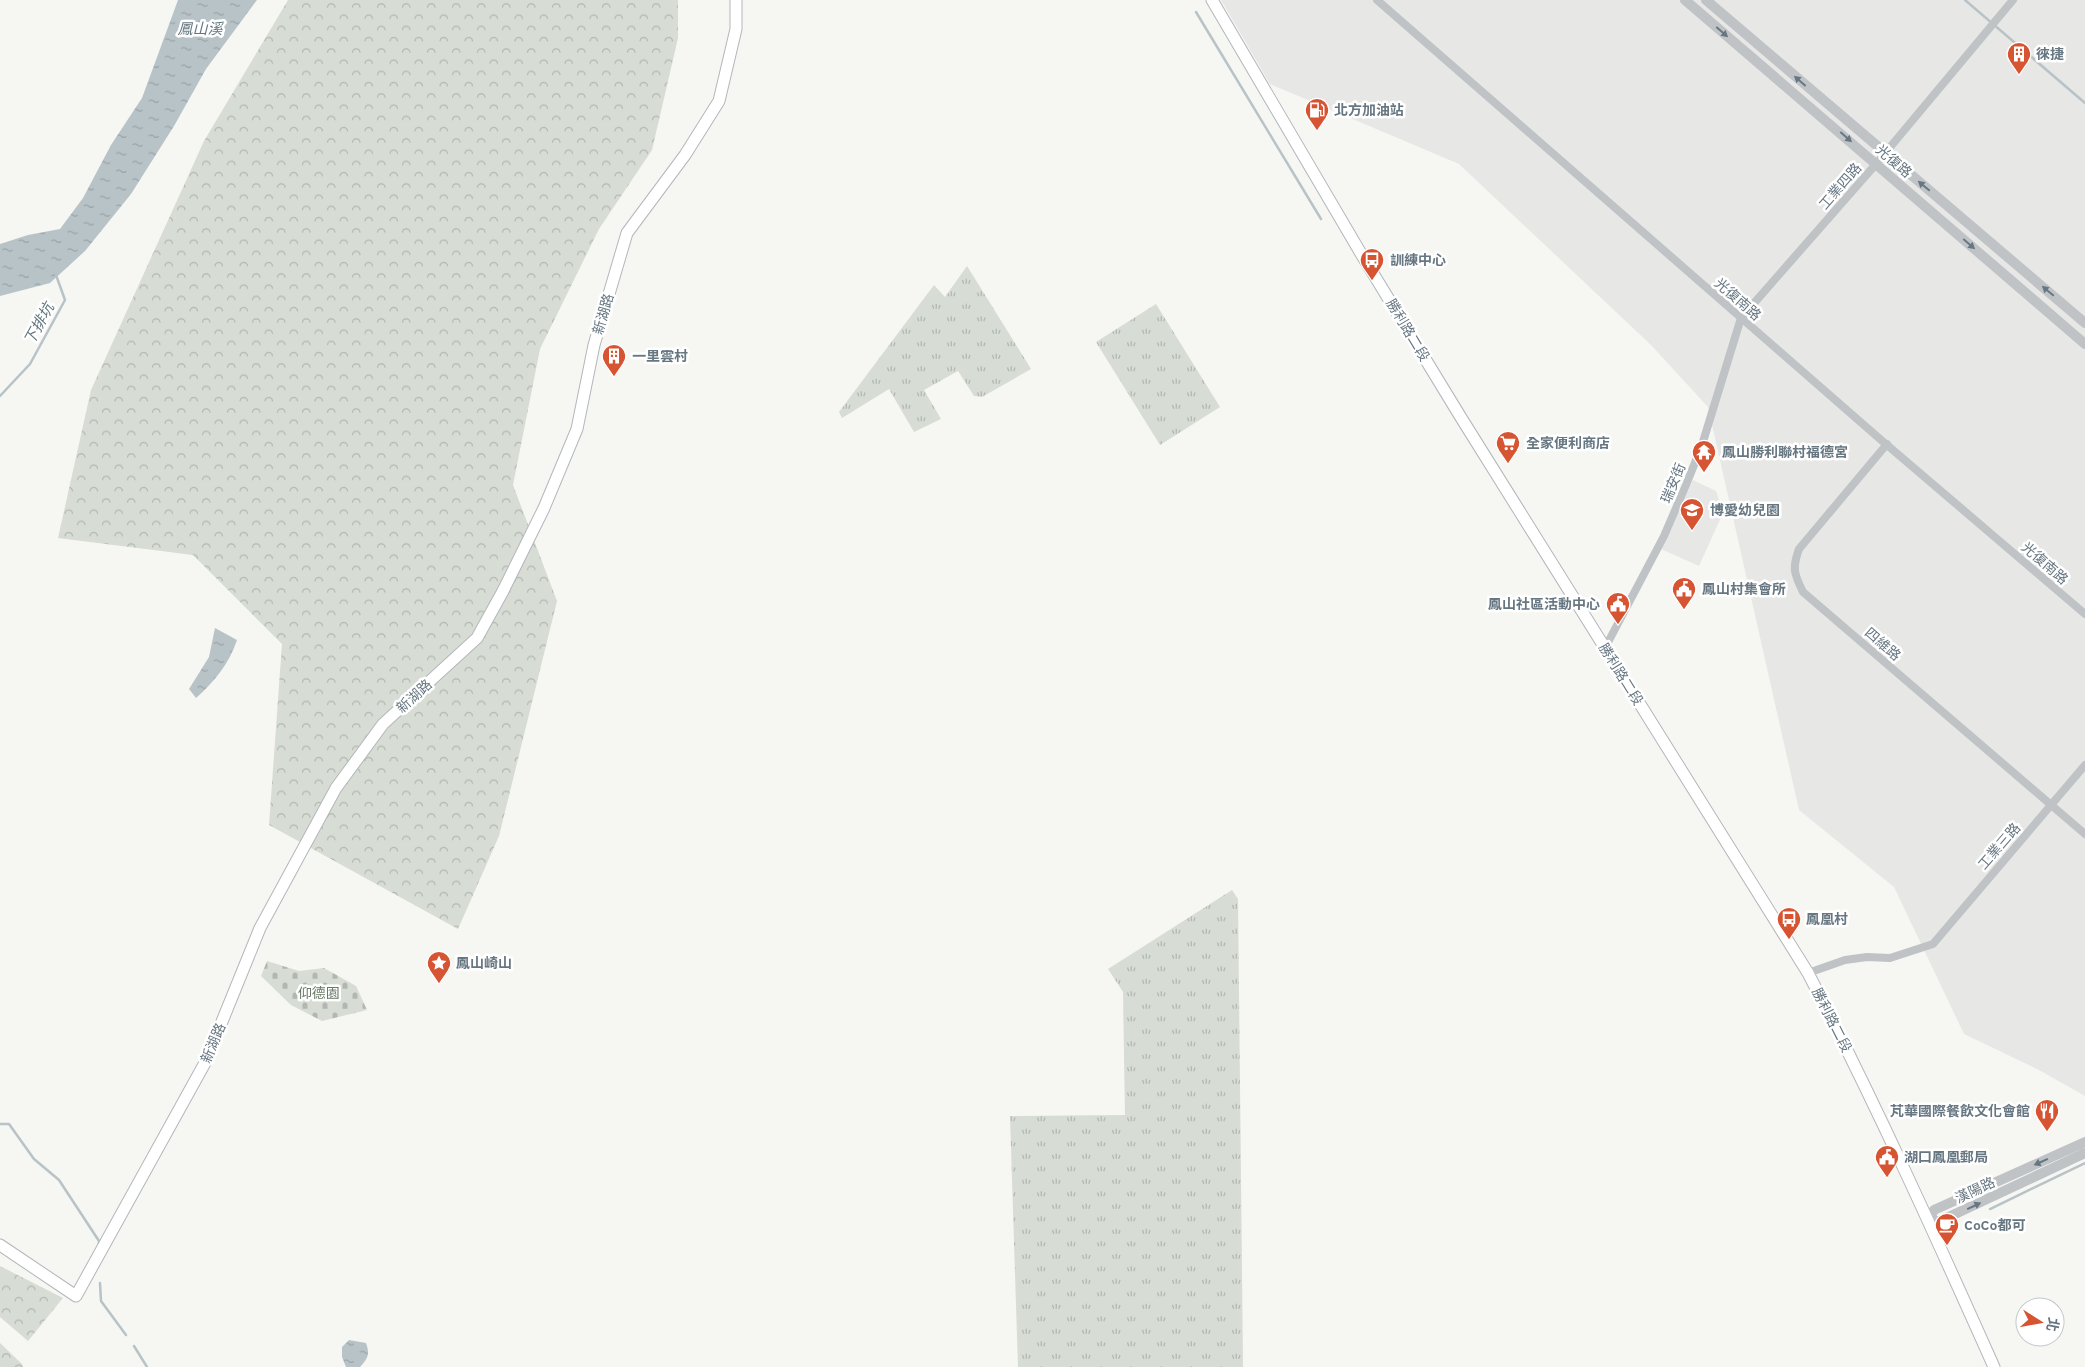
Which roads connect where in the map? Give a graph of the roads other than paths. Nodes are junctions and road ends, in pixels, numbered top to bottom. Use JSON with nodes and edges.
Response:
{"nodes":[{"id":1,"x":736,"y":0,"type":"edge"},
{"id":2,"x":1212,"y":0,"type":"edge"},
{"id":3,"x":1377,"y":0,"type":"edge"},
{"id":4,"x":1685,"y":0,"type":"edge"},
{"id":5,"x":1706,"y":0,"type":"edge"},
{"id":6,"x":2013,"y":0,"type":"edge"},
{"id":7,"x":1885,"y":153,"type":"junction"},
{"id":8,"x":1876,"y":164,"type":"junction"},
{"id":9,"x":1741,"y":318,"type":"junction"},
{"id":10,"x":2085,"y":323,"type":"edge"},
{"id":11,"x":2085,"y":344,"type":"edge"},
{"id":12,"x":1887,"y":444,"type":"junction"},
{"id":13,"x":2085,"y":614,"type":"edge"},
{"id":14,"x":1605,"y":648,"type":"junction"},
{"id":15,"x":2085,"y":765,"type":"edge"},
{"id":16,"x":2051,"y":805,"type":"junction"},
{"id":17,"x":2085,"y":834,"type":"edge"},
{"id":18,"x":1808,"y":973,"type":"junction"},
{"id":19,"x":2085,"y":1142,"type":"edge"},
{"id":20,"x":2085,"y":1154,"type":"edge"},
{"id":21,"x":1928,"y":1221,"type":"junction"},
{"id":22,"x":0,"y":1245,"type":"edge"},
{"id":23,"x":1994,"y":1367,"type":"edge"}],
"edges":[{"from":1,"to":22,"type":"main road","name":"新湖路"},
{"from":2,"to":14,"type":"main road","name":"勝利路二段"},
{"from":3,"to":9,"type":"street","name":"光復南路"},
{"from":4,"to":8,"type":"street","name":"光復路","one_way":true},
{"from":7,"to":5,"type":"street","name":"光復路","one_way":true},
{"from":6,"to":7,"type":"street","name":"工業四路"},
{"from":7,"to":8,"type":"street","name":"工業四路"},
{"from":10,"to":7,"type":"street","name":"光復路","one_way":true},
{"from":8,"to":9,"type":"street","name":"工業四路"},
{"from":8,"to":11,"type":"street","name":"光復路","one_way":true},
{"from":9,"to":12,"type":"street","name":"光復南路"},
{"from":9,"to":14,"type":"street","name":"瑞安街"},
{"from":12,"to":13,"type":"street","name":"光復南路"},
{"from":12,"to":16,"type":"street","name":"四維路"},
{"from":14,"to":18,"type":"main road","name":"勝利路二段"},
{"from":15,"to":16,"type":"street","name":"工業三路"},
{"from":16,"to":17,"type":"street","name":"四維路"},
{"from":16,"to":18,"type":"street","name":"工業三路"},
{"from":18,"to":21,"type":"main road","name":"勝利路二段"},
{"from":19,"to":21,"type":"street","name":"漢陽路","one_way":true},
{"from":21,"to":20,"type":"street","name":"漢陽路","one_way":true},
{"from":21,"to":23,"type":"main road","name":"勝利路二段"}]}
